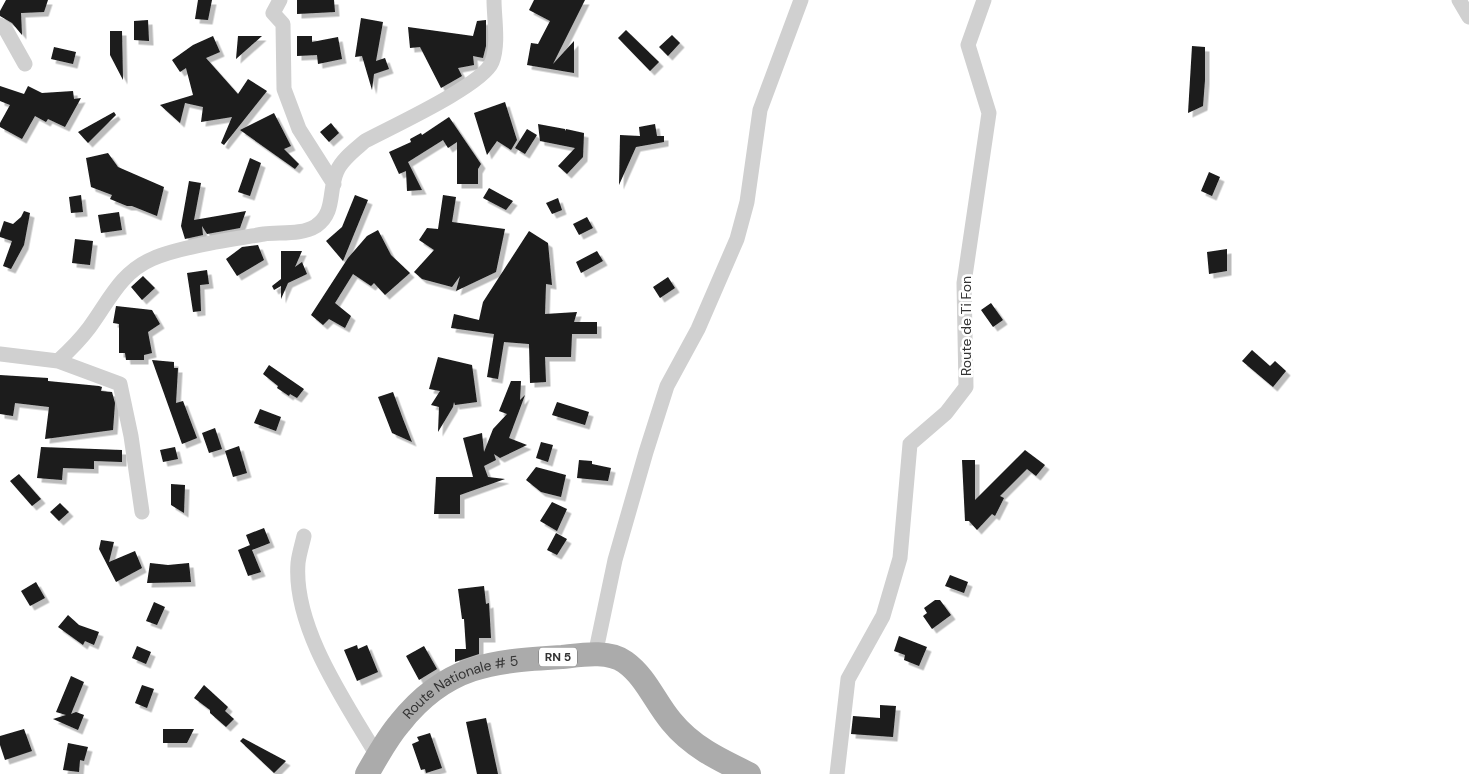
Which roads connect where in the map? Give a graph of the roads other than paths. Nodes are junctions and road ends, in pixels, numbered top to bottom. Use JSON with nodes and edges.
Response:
{"nodes":[{"id":1,"x":280,"y":0,"type":"edge"},
{"id":2,"x":494,"y":0,"type":"edge"},
{"id":3,"x":801,"y":0,"type":"edge"},
{"id":4,"x":984,"y":0,"type":"edge"},
{"id":5,"x":1459,"y":0,"type":"edge"},
{"id":6,"x":1469,"y":17,"type":"edge"},
{"id":7,"x":0,"y":26,"type":"edge"},
{"id":8,"x":25,"y":64,"type":"dead end"},
{"id":9,"x":334,"y":184,"type":"junction"},
{"id":10,"x":0,"y":354,"type":"edge"},
{"id":11,"x":58,"y":361,"type":"junction"},
{"id":12,"x":142,"y":512,"type":"dead end"},
{"id":13,"x":304,"y":536,"type":"dead end"},
{"id":14,"x":595,"y":655,"type":"junction"},
{"id":15,"x":372,"y":765,"type":"edge"},
{"id":16,"x":749,"y":774,"type":"edge"},
{"id":17,"x":837,"y":774,"type":"edge"}],
"edges":[{"from":1,"to":9,"type":"street"},
{"from":2,"to":9,"type":"street"},
{"from":3,"to":14,"type":"street"},
{"from":4,"to":17,"type":"street","name":"Route de Ti Fon"},
{"from":5,"to":6,"type":"street"},
{"from":7,"to":8,"type":"street"},
{"from":9,"to":11,"type":"street"},
{"from":10,"to":11,"type":"street"},
{"from":11,"to":12,"type":"street"},
{"from":13,"to":15,"type":"street"},
{"from":14,"to":15,"type":"main road","name":"Route Nationale # 5","number":"RN 5"},
{"from":14,"to":16,"type":"main road","name":"Route Nationale # 5","number":"RN 5"}]}
